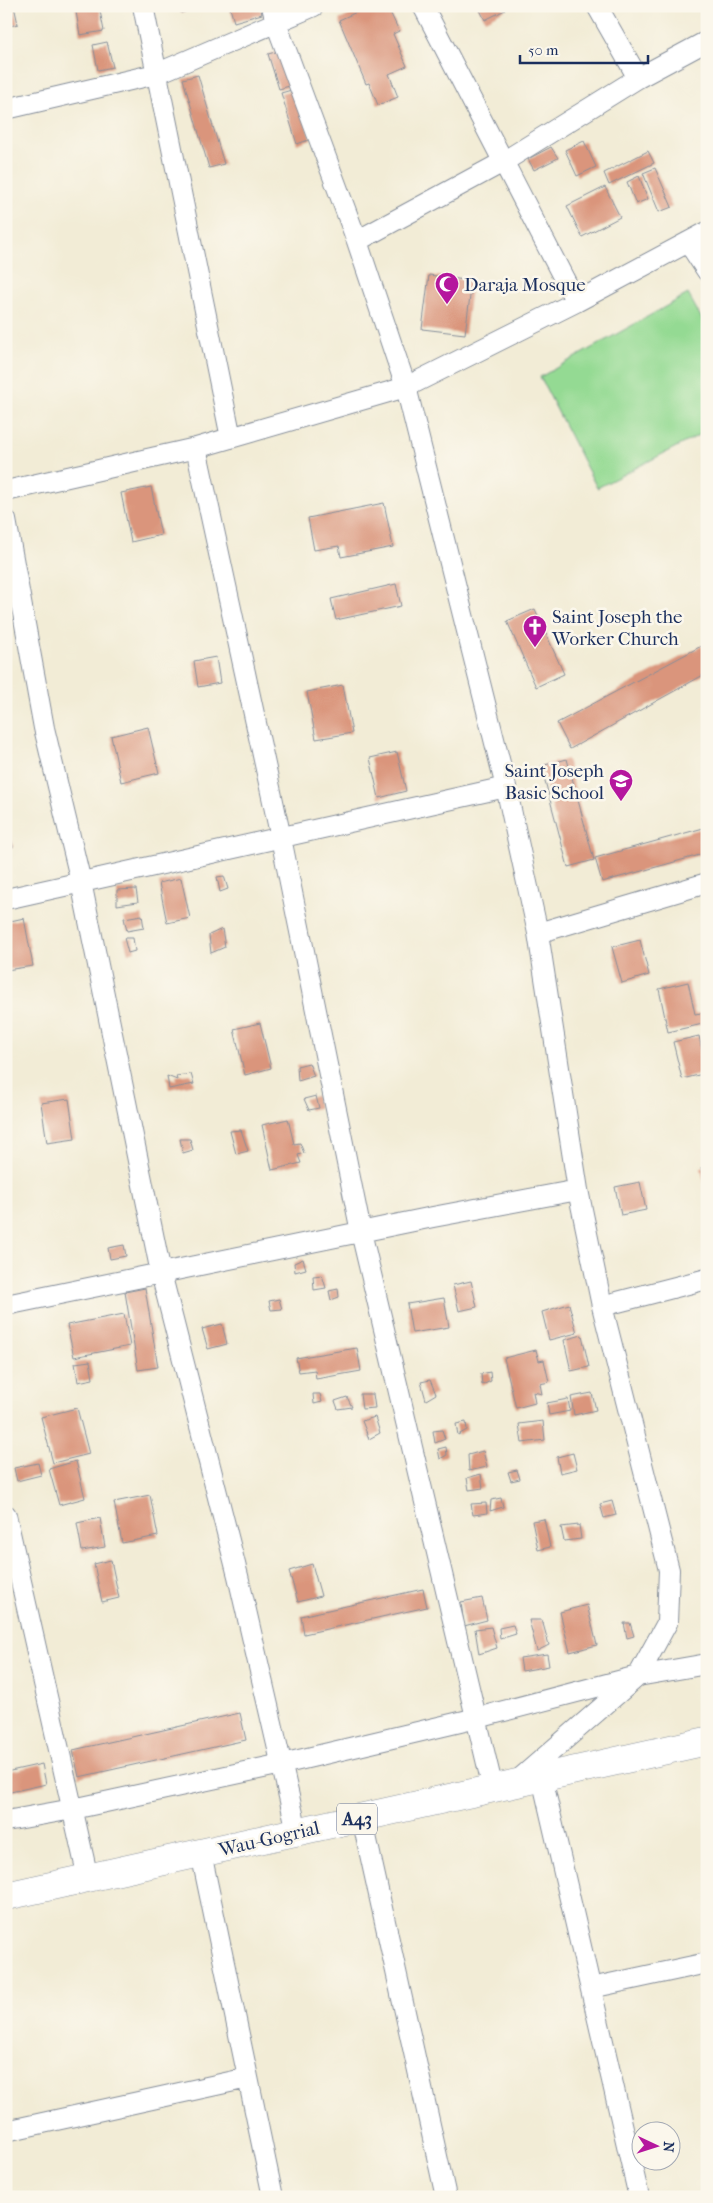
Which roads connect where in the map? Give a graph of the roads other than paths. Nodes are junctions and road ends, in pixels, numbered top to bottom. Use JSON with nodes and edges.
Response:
{"nodes":[{"id":1,"x":143,"y":6,"type":"edge"},
{"id":2,"x":314,"y":6,"type":"edge"},
{"id":3,"x":423,"y":6,"type":"edge"},
{"id":4,"x":597,"y":6,"type":"edge"},
{"id":5,"x":274,"y":15,"type":"edge"},
{"id":6,"x":707,"y":41,"type":"edge"},
{"id":7,"x":156,"y":74,"type":"junction"},
{"id":8,"x":638,"y":78,"type":"junction"},
{"id":9,"x":6,"y":109,"type":"edge"},
{"id":10,"x":503,"y":162,"type":"junction"},
{"id":11,"x":707,"y":232,"type":"edge"},
{"id":12,"x":357,"y":241,"type":"junction"},
{"id":13,"x":688,"y":242,"type":"junction"},
{"id":14,"x":707,"y":271,"type":"edge"},
{"id":15,"x":576,"y":302,"type":"junction"},
{"id":16,"x":406,"y":387,"type":"junction"},
{"id":17,"x":232,"y":438,"type":"junction"},
{"id":18,"x":196,"y":448,"type":"junction"},
{"id":19,"x":6,"y":490,"type":"edge"},
{"id":20,"x":6,"y":520,"type":"edge"},
{"id":21,"x":506,"y":787,"type":"junction"},
{"id":22,"x":281,"y":838,"type":"junction"},
{"id":23,"x":81,"y":882,"type":"junction"},
{"id":24,"x":707,"y":883,"type":"edge"},
{"id":25,"x":6,"y":899,"type":"edge"},
{"id":26,"x":538,"y":933,"type":"junction"},
{"id":27,"x":578,"y":1190,"type":"junction"},
{"id":28,"x":361,"y":1232,"type":"junction"},
{"id":29,"x":161,"y":1273,"type":"junction"},
{"id":30,"x":707,"y":1279,"type":"edge"},
{"id":31,"x":6,"y":1305,"type":"edge"},
{"id":32,"x":602,"y":1306,"type":"junction"},
{"id":33,"x":6,"y":1515,"type":"edge"},
{"id":34,"x":707,"y":1664,"type":"edge"},
{"id":35,"x":638,"y":1676,"type":"junction"},
{"id":36,"x":476,"y":1718,"type":"junction"},
{"id":37,"x":707,"y":1741,"type":"edge"},
{"id":38,"x":282,"y":1764,"type":"junction"},
{"id":39,"x":542,"y":1778,"type":"junction"},
{"id":40,"x":504,"y":1786,"type":"junction"},
{"id":41,"x":73,"y":1809,"type":"junction"},
{"id":42,"x":362,"y":1818,"type":"junction"},
{"id":43,"x":6,"y":1820,"type":"edge"},
{"id":44,"x":297,"y":1831,"type":"junction"},
{"id":45,"x":201,"y":1853,"type":"junction"},
{"id":46,"x":88,"y":1878,"type":"junction"},
{"id":47,"x":6,"y":1896,"type":"edge"},
{"id":48,"x":707,"y":1963,"type":"edge"},
{"id":49,"x":591,"y":1988,"type":"junction"},
{"id":50,"x":248,"y":2078,"type":"junction"},
{"id":51,"x":6,"y":2131,"type":"edge"},
{"id":52,"x":274,"y":2197,"type":"edge"},
{"id":53,"x":446,"y":2197,"type":"edge"},
{"id":54,"x":639,"y":2197,"type":"edge"}],
"edges":[{"from":1,"to":7,"type":"street"},
{"from":2,"to":5,"type":"street"},
{"from":3,"to":10,"type":"street"},
{"from":4,"to":8,"type":"street"},
{"from":5,"to":7,"type":"street"},
{"from":5,"to":12,"type":"street"},
{"from":6,"to":8,"type":"street"},
{"from":7,"to":9,"type":"street"},
{"from":7,"to":17,"type":"street"},
{"from":8,"to":10,"type":"street"},
{"from":10,"to":12,"type":"street"},
{"from":10,"to":15,"type":"street"},
{"from":11,"to":13,"type":"street"},
{"from":12,"to":16,"type":"street"},
{"from":13,"to":14,"type":"street"},
{"from":13,"to":15,"type":"street"},
{"from":15,"to":16,"type":"street"},
{"from":16,"to":17,"type":"street"},
{"from":16,"to":21,"type":"street"},
{"from":17,"to":18,"type":"street"},
{"from":18,"to":19,"type":"street"},
{"from":18,"to":22,"type":"street"},
{"from":20,"to":23,"type":"street"},
{"from":21,"to":22,"type":"street"},
{"from":21,"to":26,"type":"street"},
{"from":22,"to":23,"type":"street"},
{"from":22,"to":28,"type":"street"},
{"from":23,"to":25,"type":"street"},
{"from":23,"to":29,"type":"street"},
{"from":24,"to":26,"type":"street"},
{"from":26,"to":27,"type":"street"},
{"from":27,"to":28,"type":"street"},
{"from":27,"to":32,"type":"street"},
{"from":28,"to":29,"type":"street"},
{"from":28,"to":36,"type":"street"},
{"from":29,"to":31,"type":"street"},
{"from":29,"to":38,"type":"street"},
{"from":30,"to":32,"type":"street"},
{"from":32,"to":35,"type":"street"},
{"from":33,"to":41,"type":"street"},
{"from":34,"to":35,"type":"street"},
{"from":35,"to":36,"type":"street"},
{"from":35,"to":40,"type":"street"},
{"from":36,"to":38,"type":"street"},
{"from":36,"to":40,"type":"street"},
{"from":37,"to":39,"type":"main road","name":"Wau-Gogrial","number":"A43"},
{"from":38,"to":41,"type":"street"},
{"from":38,"to":44,"type":"street"},
{"from":39,"to":40,"type":"main road","name":"Wau-Gogrial","number":"A43"},
{"from":39,"to":49,"type":"street"},
{"from":40,"to":42,"type":"main road","name":"Wau-Gogrial","number":"A43"},
{"from":41,"to":43,"type":"street"},
{"from":41,"to":46,"type":"street"},
{"from":42,"to":44,"type":"main road","name":"Wau-Gogrial","number":"A43"},
{"from":42,"to":53,"type":"street"},
{"from":44,"to":45,"type":"main road","name":"Wau-Gogrial","number":"A43"},
{"from":45,"to":46,"type":"main road","name":"Wau-Gogrial","number":"A43"},
{"from":45,"to":50,"type":"street"},
{"from":46,"to":47,"type":"main road","name":"Wau-Gogrial","number":"A43"},
{"from":48,"to":49,"type":"street"},
{"from":49,"to":54,"type":"street"},
{"from":50,"to":51,"type":"street"},
{"from":50,"to":52,"type":"street"}]}
